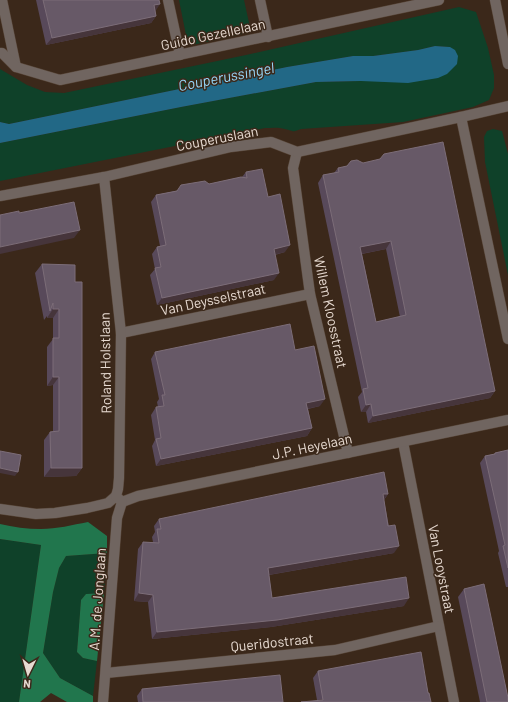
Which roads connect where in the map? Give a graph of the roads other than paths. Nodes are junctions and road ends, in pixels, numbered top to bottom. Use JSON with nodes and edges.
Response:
{"nodes":[{"id":1,"x":2,"y":0,"type":"edge"},
{"id":2,"x":168,"y":0,"type":"edge"},
{"id":3,"x":260,"y":0,"type":"edge"},
{"id":4,"x":439,"y":0,"type":"edge"},
{"id":5,"x":495,"y":0,"type":"edge"},
{"id":6,"x":268,"y":37,"type":"junction"},
{"id":7,"x":0,"y":52,"type":"edge"},
{"id":8,"x":180,"y":55,"type":"junction"},
{"id":9,"x":508,"y":64,"type":"edge"},
{"id":10,"x":16,"y":67,"type":"junction"},
{"id":11,"x":508,"y":106,"type":"edge"},
{"id":12,"x":460,"y":117,"type":"junction"},
{"id":13,"x":297,"y":152,"type":"junction"},
{"id":14,"x":104,"y":178,"type":"junction"},
{"id":15,"x":0,"y":196,"type":"edge"},
{"id":16,"x":310,"y":294,"type":"junction"},
{"id":17,"x":121,"y":332,"type":"junction"},
{"id":18,"x":508,"y":339,"type":"edge"},
{"id":19,"x":508,"y":420,"type":"edge"},
{"id":20,"x":403,"y":442,"type":"junction"},
{"id":21,"x":348,"y":453,"type":"junction"},
{"id":22,"x":119,"y":499,"type":"junction"},
{"id":23,"x":0,"y":509,"type":"edge"},
{"id":24,"x":439,"y":626,"type":"junction"},
{"id":25,"x":106,"y":673,"type":"junction"},
{"id":26,"x":103,"y":702,"type":"edge"},
{"id":27,"x":454,"y":702,"type":"edge"}],
"edges":[{"from":1,"to":10,"type":"street"},
{"from":2,"to":8,"type":"street"},
{"from":3,"to":6,"type":"street"},
{"from":4,"to":6,"type":"street","name":"Guido Gezellelaan"},
{"from":5,"to":9,"type":"street"},
{"from":6,"to":8,"type":"street","name":"Guido Gezellelaan"},
{"from":7,"to":10,"type":"street","name":"Guido Gezellelaan"},
{"from":8,"to":10,"type":"street","name":"Guido Gezellelaan"},
{"from":11,"to":12,"type":"street"},
{"from":12,"to":13,"type":"street"},
{"from":12,"to":18,"type":"street"},
{"from":13,"to":14,"type":"street","name":"Couperuslaan"},
{"from":13,"to":16,"type":"street","name":"Willem Kloosstraat"},
{"from":14,"to":15,"type":"street","name":"Couperuslaan"},
{"from":14,"to":17,"type":"street","name":"Roland Holstlaan"},
{"from":16,"to":17,"type":"street","name":"Van Deysselstraat"},
{"from":16,"to":21,"type":"street","name":"Willem Kloosstraat"},
{"from":17,"to":22,"type":"street","name":"Roland Holstlaan"},
{"from":19,"to":20,"type":"street","name":"J.P. Heyelaan"},
{"from":20,"to":21,"type":"street","name":"J.P. Heyelaan"},
{"from":20,"to":24,"type":"street","name":"Van Looystraat"},
{"from":21,"to":22,"type":"street","name":"J.P. Heyelaan"},
{"from":22,"to":23,"type":"street","name":"J.P. Heyelaan"},
{"from":22,"to":25,"type":"street","name":"A.M. de Jonglaan"},
{"from":24,"to":25,"type":"street","name":"Queridostraat"},
{"from":24,"to":27,"type":"street","name":"Van Looystraat"},
{"from":25,"to":26,"type":"street","name":"A.M. de Jonglaan"}]}
